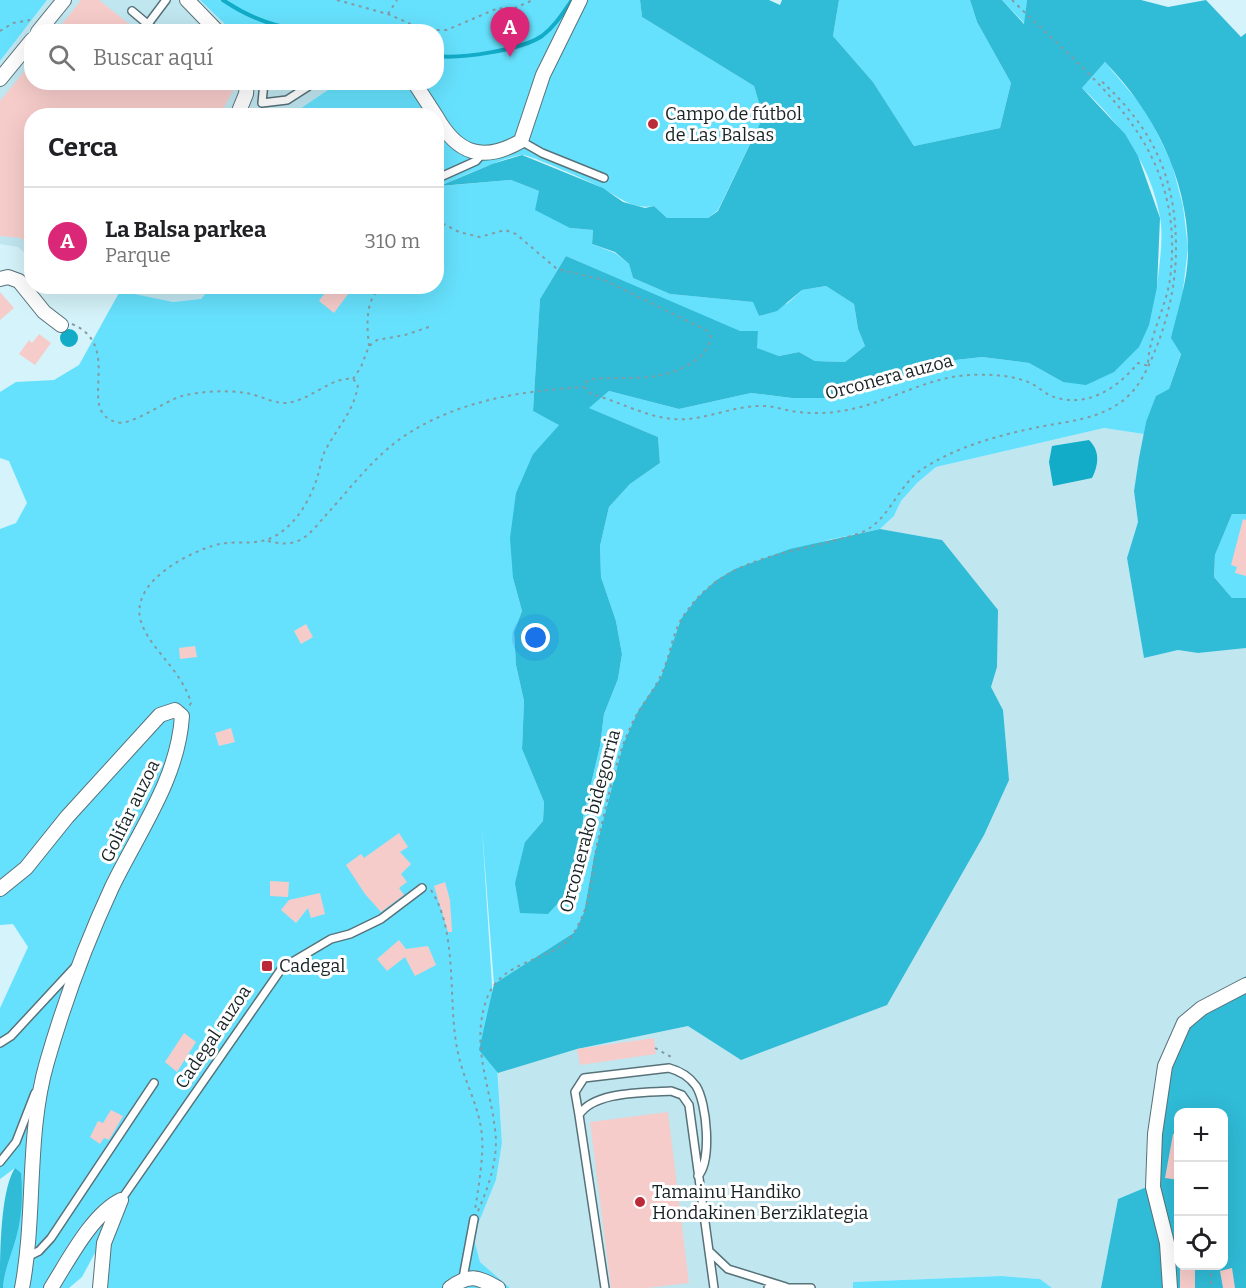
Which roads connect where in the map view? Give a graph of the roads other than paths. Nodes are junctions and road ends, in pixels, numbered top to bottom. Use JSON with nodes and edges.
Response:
{"nodes":[{"id":1,"x":64,"y":0,"type":"edge"},
{"id":2,"x":166,"y":0,"type":"edge"},
{"id":3,"x":187,"y":0,"type":"edge"},
{"id":4,"x":580,"y":0,"type":"edge"},
{"id":5,"x":132,"y":11,"type":"dead end"},
{"id":6,"x":37,"y":24,"type":"edge"},
{"id":7,"x":148,"y":24,"type":"joint"},
{"id":8,"x":210,"y":24,"type":"edge"},
{"id":9,"x":24,"y":50,"type":"edge"},
{"id":10,"x":0,"y":78,"type":"edge"},
{"id":11,"x":246,"y":90,"type":"edge"},
{"id":12,"x":263,"y":90,"type":"edge"},
{"id":13,"x":303,"y":90,"type":"edge"},
{"id":14,"x":419,"y":90,"type":"edge"},
{"id":15,"x":240,"y":108,"type":"edge"},
{"id":16,"x":431,"y":108,"type":"edge"},
{"id":17,"x":444,"y":131,"type":"edge"},
{"id":18,"x":521,"y":141,"type":"junction"},
{"id":19,"x":483,"y":153,"type":"junction"},
{"id":20,"x":444,"y":175,"type":"edge"},
{"id":21,"x":604,"y":178,"type":"dead end"},
{"id":22,"x":0,"y":279,"type":"edge"},
{"id":23,"x":24,"y":287,"type":"edge"},
{"id":24,"x":29,"y":294,"type":"edge"},
{"id":25,"x":61,"y":324,"type":"road end"},
{"id":26,"x":422,"y":888,"type":"road end"},
{"id":27,"x":0,"y":889,"type":"edge"},
{"id":28,"x":81,"y":960,"type":"junction"},
{"id":29,"x":1246,"y":985,"type":"edge"},
{"id":30,"x":0,"y":1043,"type":"edge"},
{"id":31,"x":46,"y":1063,"type":"junction"},
{"id":32,"x":154,"y":1083,"type":"dead end"},
{"id":33,"x":579,"y":1115,"type":"junction"},
{"id":34,"x":0,"y":1162,"type":"edge"},
{"id":35,"x":698,"y":1176,"type":"junction"},
{"id":36,"x":121,"y":1200,"type":"junction"},
{"id":37,"x":474,"y":1219,"type":"road end"},
{"id":38,"x":708,"y":1251,"type":"junction"},
{"id":39,"x":27,"y":1257,"type":"junction"},
{"id":40,"x":463,"y":1278,"type":"junction"},
{"id":41,"x":786,"y":1287,"type":"edge"},
{"id":42,"x":22,"y":1288,"type":"edge"},
{"id":43,"x":51,"y":1288,"type":"edge"},
{"id":44,"x":100,"y":1288,"type":"edge"},
{"id":45,"x":450,"y":1288,"type":"edge"},
{"id":46,"x":498,"y":1288,"type":"edge"},
{"id":47,"x":605,"y":1288,"type":"edge"},
{"id":48,"x":714,"y":1288,"type":"edge"},
{"id":49,"x":768,"y":1288,"type":"edge"},
{"id":50,"x":811,"y":1288,"type":"edge"},
{"id":51,"x":1170,"y":1288,"type":"edge"}],
"edges":[{"from":1,"to":6,"type":"street"},
{"from":2,"to":7,"type":"lane"},
{"from":3,"to":8,"type":"street"},
{"from":4,"to":18,"type":"street"},
{"from":5,"to":7,"type":"lane"},
{"from":9,"to":10,"type":"street"},
{"from":11,"to":15,"type":"street"},
{"from":12,"to":13,"type":"lane"},
{"from":14,"to":16,"type":"street"},
{"from":17,"to":19,"type":"street"},
{"from":18,"to":19,"type":"street"},
{"from":18,"to":21,"type":"lane"},
{"from":19,"to":20,"type":"lane"},
{"from":22,"to":23,"type":"street"},
{"from":24,"to":25,"type":"street"},
{"from":26,"to":36,"type":"lane","name":"Cadegal auzoa"},
{"from":27,"to":28,"type":"street","name":"Golifar auzoa"},
{"from":28,"to":30,"type":"lane"},
{"from":28,"to":31,"type":"street","name":"Golifar auzoa"},
{"from":29,"to":51,"type":"street"},
{"from":31,"to":34,"type":"lane"},
{"from":31,"to":39,"type":"street"},
{"from":32,"to":39,"type":"lane","name":"Cadegal auzoa"},
{"from":33,"to":35,"type":"lane"},
{"from":33,"to":35,"type":"lane"},
{"from":33,"to":47,"type":"lane"},
{"from":35,"to":38,"type":"lane"},
{"from":36,"to":43,"type":"street","name":"Cadegal auzoa"},
{"from":36,"to":44,"type":"street","name":"Cadegal auzoa"},
{"from":37,"to":40,"type":"lane"},
{"from":38,"to":41,"type":"lane"},
{"from":38,"to":48,"type":"lane"},
{"from":39,"to":42,"type":"street"},
{"from":40,"to":45,"type":"street"},
{"from":40,"to":46,"type":"street"},
{"from":41,"to":49,"type":"lane"},
{"from":41,"to":50,"type":"lane"}]}
